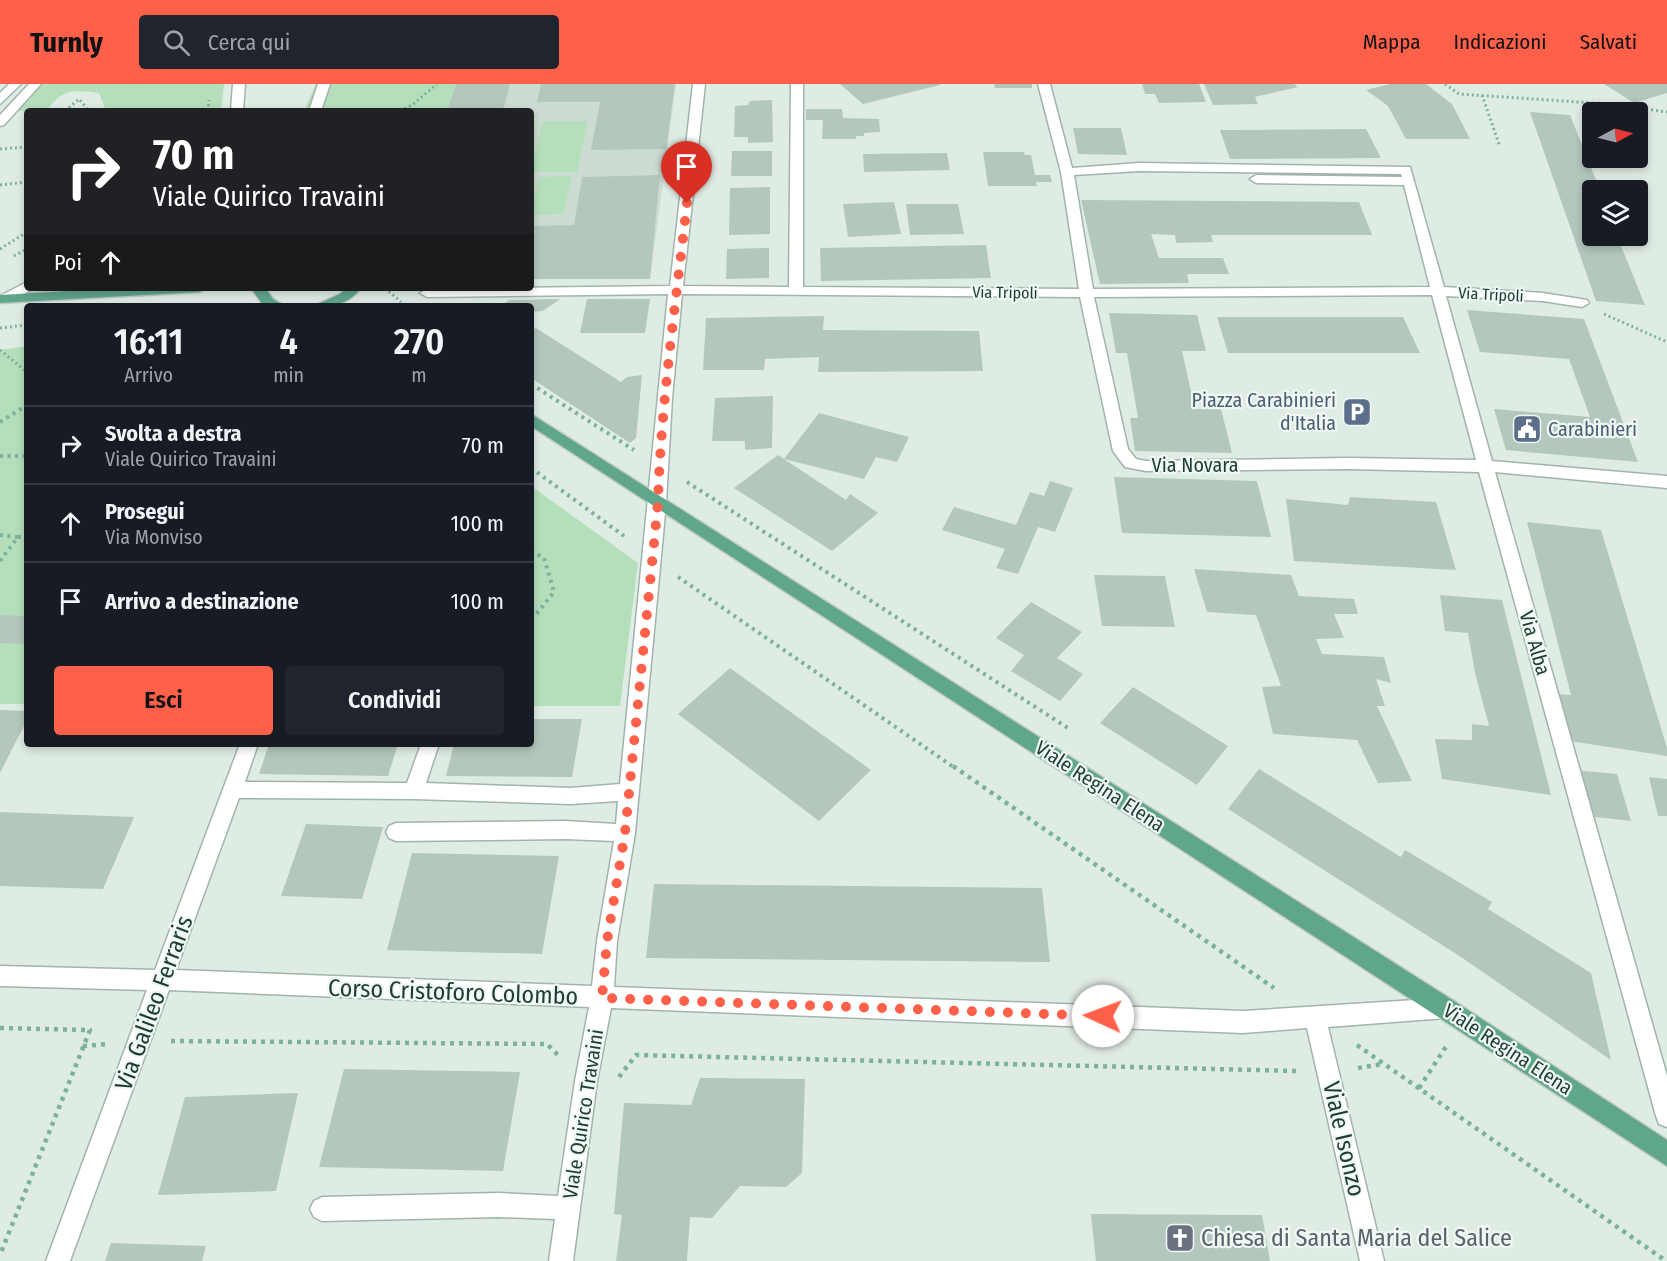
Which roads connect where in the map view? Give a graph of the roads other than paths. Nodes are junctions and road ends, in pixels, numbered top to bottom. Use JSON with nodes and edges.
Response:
{"nodes":[{"id":1,"x":15,"y":84,"type":"edge"},
{"id":2,"x":35,"y":84,"type":"edge"},
{"id":3,"x":239,"y":84,"type":"edge"},
{"id":4,"x":324,"y":84,"type":"edge"},
{"id":5,"x":699,"y":84,"type":"edge"},
{"id":6,"x":797,"y":84,"type":"edge"},
{"id":7,"x":1044,"y":84,"type":"edge"},
{"id":8,"x":0,"y":100,"type":"edge"},
{"id":9,"x":237,"y":108,"type":"edge"},
{"id":10,"x":316,"y":108,"type":"edge"},
{"id":11,"x":0,"y":122,"type":"edge"},
{"id":12,"x":1067,"y":172,"type":"junction"},
{"id":13,"x":24,"y":288,"type":"edge"},
{"id":14,"x":677,"y":290,"type":"junction"},
{"id":15,"x":796,"y":290,"type":"junction"},
{"id":16,"x":146,"y":291,"type":"edge"},
{"id":17,"x":260,"y":291,"type":"edge"},
{"id":18,"x":1440,"y":291,"type":"junction"},
{"id":19,"x":349,"y":292,"type":"edge"},
{"id":20,"x":427,"y":292,"type":"dead end"},
{"id":21,"x":1087,"y":293,"type":"junction"},
{"id":22,"x":3,"y":299,"type":"edge"},
{"id":23,"x":270,"y":303,"type":"edge"},
{"id":24,"x":326,"y":303,"type":"edge"},
{"id":25,"x":1582,"y":303,"type":"road end"},
{"id":26,"x":534,"y":421,"type":"edge"},
{"id":27,"x":1486,"y":467,"type":"junction"},
{"id":28,"x":1667,"y":482,"type":"edge"},
{"id":29,"x":658,"y":503,"type":"junction"},
{"id":30,"x":248,"y":747,"type":"edge"},
{"id":31,"x":429,"y":747,"type":"edge"},
{"id":32,"x":232,"y":790,"type":"junction"},
{"id":33,"x":414,"y":791,"type":"junction"},
{"id":34,"x":628,"y":792,"type":"junction"},
{"id":35,"x":396,"y":832,"type":"dead end"},
{"id":36,"x":625,"y":833,"type":"junction"},
{"id":37,"x":0,"y":976,"type":"edge"},
{"id":38,"x":162,"y":980,"type":"junction"},
{"id":39,"x":602,"y":998,"type":"junction"},
{"id":40,"x":1446,"y":1008,"type":"junction"},
{"id":41,"x":1315,"y":1017,"type":"junction"},
{"id":42,"x":1667,"y":1116,"type":"edge"},
{"id":43,"x":1667,"y":1154,"type":"edge"},
{"id":44,"x":568,"y":1208,"type":"junction"},
{"id":45,"x":322,"y":1209,"type":"dead end"},
{"id":46,"x":58,"y":1261,"type":"edge"},
{"id":47,"x":561,"y":1261,"type":"edge"},
{"id":48,"x":1372,"y":1261,"type":"edge"}],
"edges":[{"from":1,"to":8,"type":"street"},
{"from":2,"to":11,"type":"street"},
{"from":3,"to":9,"type":"street"},
{"from":4,"to":10,"type":"street"},
{"from":5,"to":14,"type":"street","name":"Viale Quirico Travaini"},
{"from":6,"to":15,"type":"street"},
{"from":7,"to":12,"type":"street","name":"Via Novara"},
{"from":12,"to":18,"type":"street","name":"Via Alba"},
{"from":12,"to":21,"type":"street","name":"Via Novara"},
{"from":13,"to":22,"type":"street"},
{"from":14,"to":15,"type":"street","name":"Via Tripoli"},
{"from":14,"to":20,"type":"street","name":"Via Tripoli"},
{"from":14,"to":29,"type":"street","name":"Viale Quirico Travaini"},
{"from":15,"to":21,"type":"street","name":"Via Tripoli"},
{"from":16,"to":22,"type":"main road"},
{"from":17,"to":23,"type":"main road"},
{"from":18,"to":21,"type":"street","name":"Via Tripoli"},
{"from":18,"to":25,"type":"street","name":"Via Tripoli"},
{"from":18,"to":27,"type":"street","name":"Via Alba"},
{"from":19,"to":24,"type":"main road"},
{"from":21,"to":27,"type":"street","name":"Via Novara"},
{"from":26,"to":29,"type":"main road","name":"Viale Regina Elena"},
{"from":27,"to":28,"type":"street","name":"Via Novara"},
{"from":27,"to":42,"type":"street","name":"Via Alba"},
{"from":29,"to":34,"type":"street","name":"Viale Quirico Travaini"},
{"from":29,"to":40,"type":"main road","name":"Viale Regina Elena"},
{"from":30,"to":32,"type":"street","name":"Via Galileo Ferraris"},
{"from":31,"to":33,"type":"street"},
{"from":32,"to":33,"type":"street"},
{"from":32,"to":38,"type":"street","name":"Via Galileo Ferraris"},
{"from":33,"to":34,"type":"street"},
{"from":34,"to":36,"type":"street","name":"Viale Quirico Travaini"},
{"from":35,"to":36,"type":"street"},
{"from":36,"to":39,"type":"street","name":"Viale Quirico Travaini"},
{"from":37,"to":38,"type":"street","name":"Corso Cristoforo Colombo"},
{"from":38,"to":39,"type":"street","name":"Corso Cristoforo Colombo"},
{"from":38,"to":46,"type":"street","name":"Via Galileo Ferraris"},
{"from":39,"to":41,"type":"street","name":"Corso Cristoforo Colombo"},
{"from":39,"to":44,"type":"street","name":"Viale Quirico Travaini"},
{"from":40,"to":41,"type":"street","name":"Corso Cristoforo Colombo"},
{"from":40,"to":43,"type":"main road","name":"Viale Regina Elena"},
{"from":41,"to":48,"type":"street","name":"Viale Isonzo"},
{"from":44,"to":45,"type":"street"},
{"from":44,"to":47,"type":"street","name":"Viale Quirico Travaini"}]}
